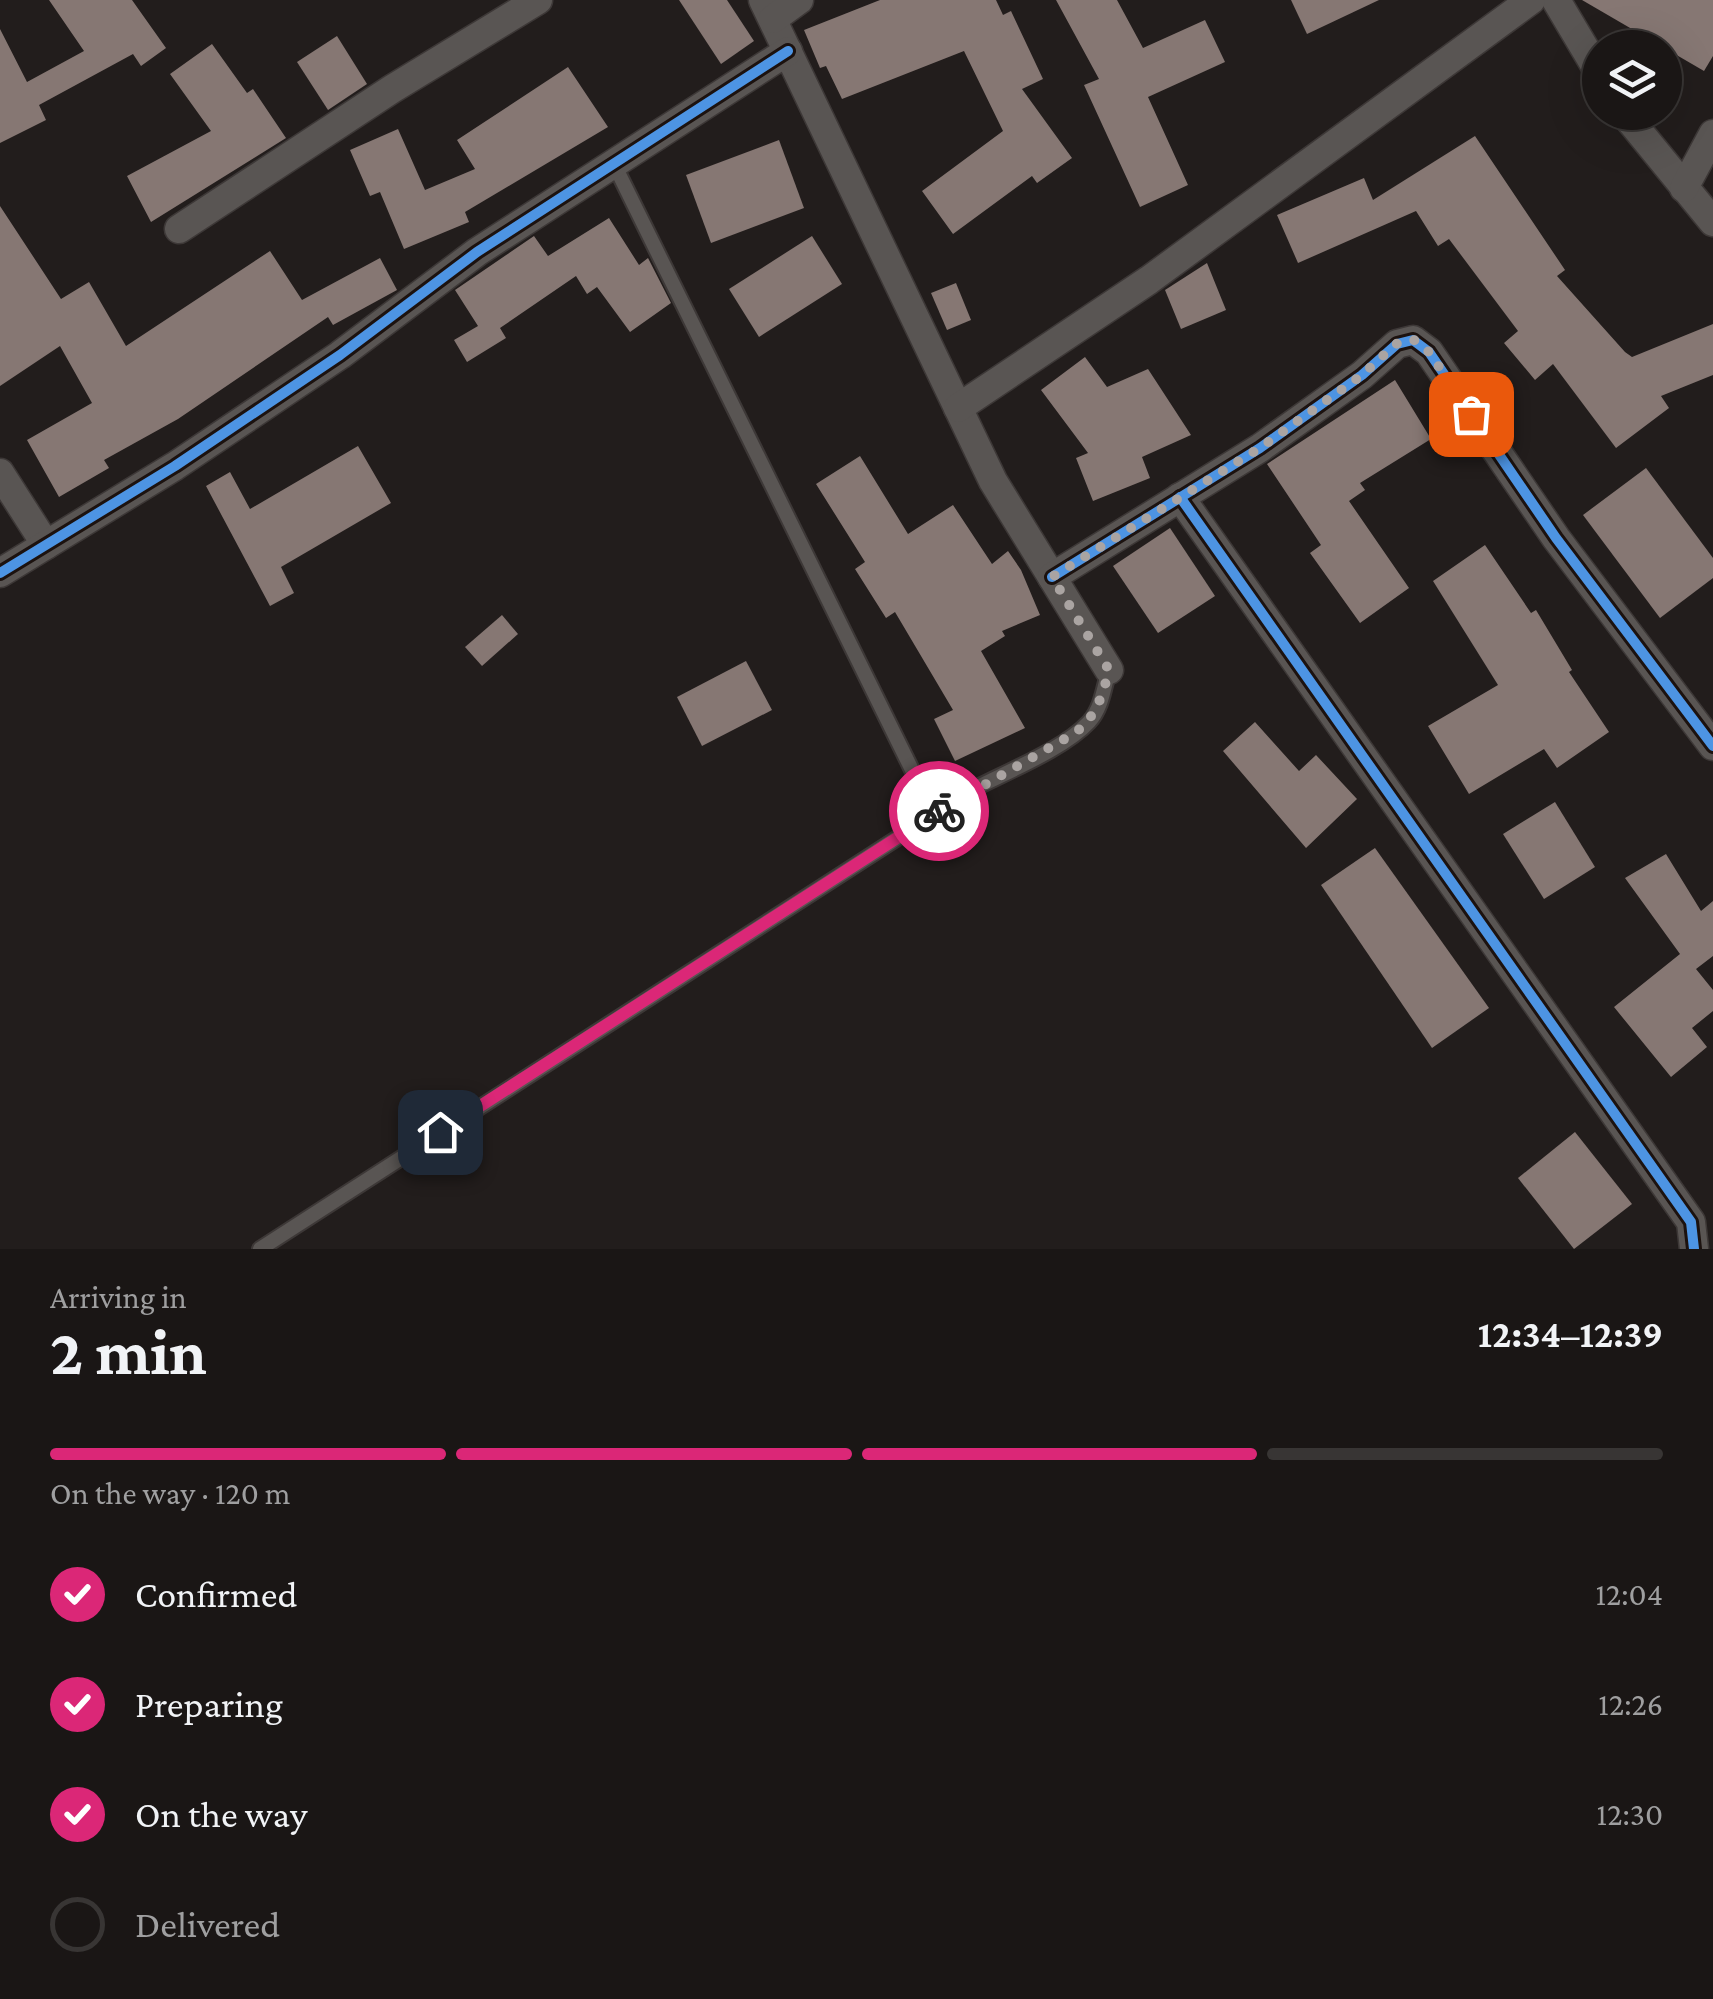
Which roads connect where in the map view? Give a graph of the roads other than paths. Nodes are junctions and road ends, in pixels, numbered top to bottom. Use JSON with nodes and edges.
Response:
{"nodes":[{"id":1,"x":538,"y":0,"type":"edge"},
{"id":2,"x":798,"y":0,"type":"edge"},
{"id":3,"x":1531,"y":0,"type":"edge"},
{"id":4,"x":1556,"y":0,"type":"edge"},
{"id":5,"x":768,"y":10,"type":"edge"},
{"id":6,"x":1582,"y":44,"type":"edge"},
{"id":7,"x":788,"y":52,"type":"junction"},
{"id":8,"x":1637,"y":130,"type":"edge"},
{"id":9,"x":1713,"y":134,"type":"edge"},
{"id":10,"x":614,"y":164,"type":"junction"},
{"id":11,"x":1684,"y":188,"type":"junction"},
{"id":12,"x":1713,"y":222,"type":"edge"},
{"id":13,"x":180,"y":229,"type":"dead end"},
{"id":14,"x":958,"y":408,"type":"junction"},
{"id":15,"x":0,"y":473,"type":"edge"},
{"id":16,"x":1180,"y":498,"type":"junction"},
{"id":17,"x":46,"y":545,"type":"junction"},
{"id":18,"x":0,"y":572,"type":"edge"},
{"id":19,"x":1052,"y":577,"type":"junction"},
{"id":20,"x":1109,"y":670,"type":"joint"},
{"id":21,"x":1713,"y":746,"type":"edge"},
{"id":22,"x":914,"y":774,"type":"dead end"},
{"id":23,"x":260,"y":1249,"type":"edge"},
{"id":24,"x":1694,"y":1249,"type":"edge"}],
"edges":[{"from":1,"to":13,"type":"street"},
{"from":2,"to":5,"type":"street"},
{"from":3,"to":14,"type":"street"},
{"from":4,"to":6,"type":"street"},
{"from":5,"to":7,"type":"street"},
{"from":7,"to":10,"type":"street"},
{"from":7,"to":14,"type":"street"},
{"from":8,"to":11,"type":"street"},
{"from":9,"to":11,"type":"street"},
{"from":10,"to":17,"type":"street"},
{"from":10,"to":22,"type":"lane"},
{"from":11,"to":12,"type":"street"},
{"from":14,"to":19,"type":"street"},
{"from":15,"to":17,"type":"street"},
{"from":16,"to":19,"type":"street"},
{"from":16,"to":21,"type":"street"},
{"from":16,"to":24,"type":"street"},
{"from":17,"to":18,"type":"street"},
{"from":19,"to":20,"type":"street"},
{"from":20,"to":23,"type":"lane"}]}
